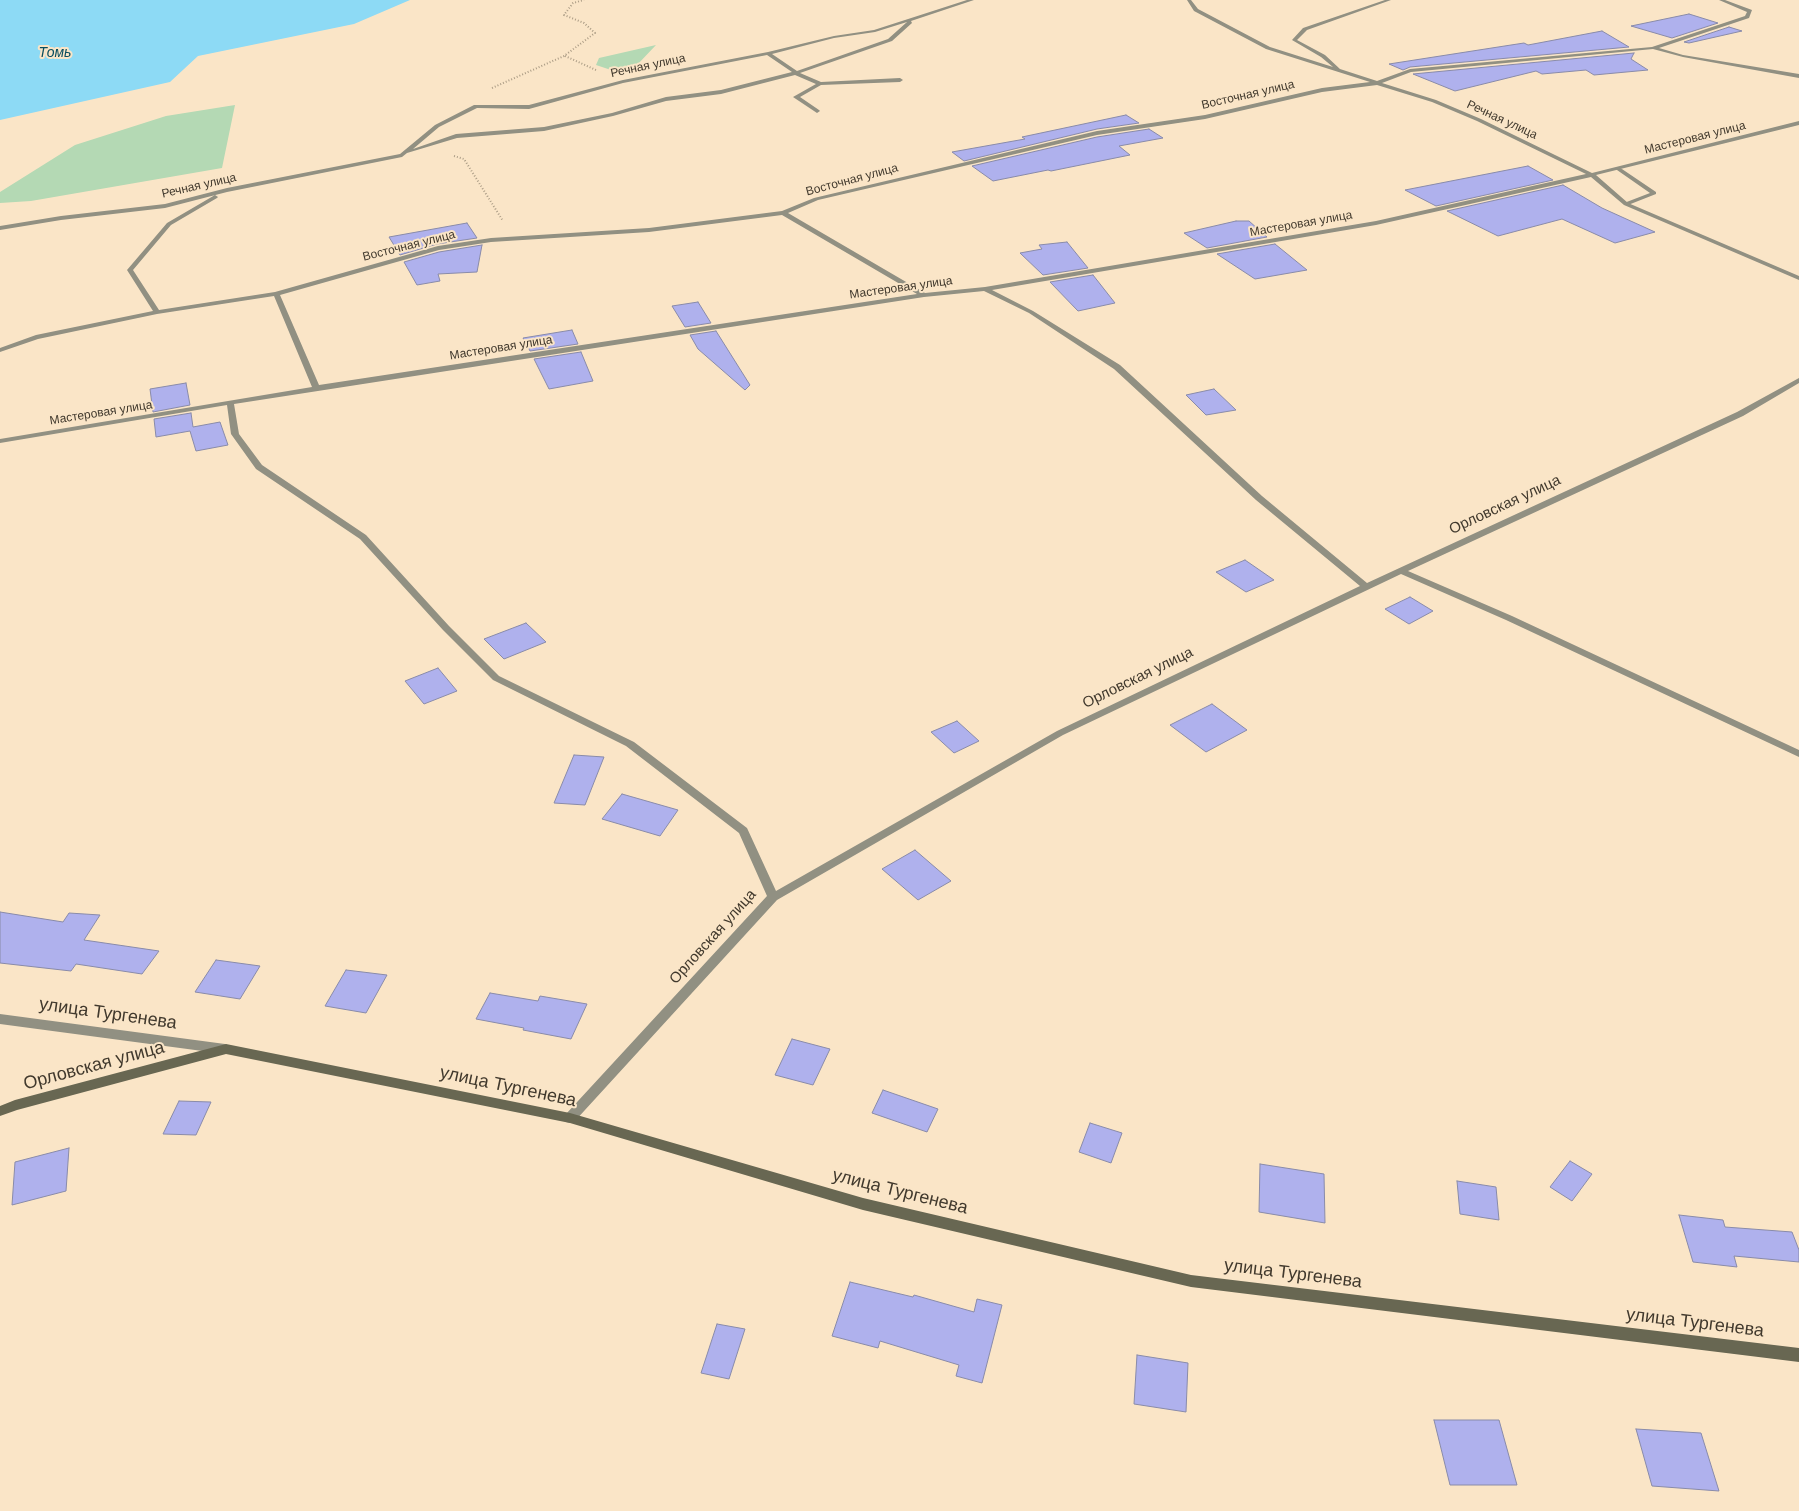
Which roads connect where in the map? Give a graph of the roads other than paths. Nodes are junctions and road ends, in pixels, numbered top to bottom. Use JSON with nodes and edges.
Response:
{"nodes":[{"id":1,"x":972,"y":0,"type":"edge"},
{"id":2,"x":1189,"y":0,"type":"edge"},
{"id":3,"x":1389,"y":0,"type":"edge"},
{"id":4,"x":1721,"y":0,"type":"edge"},
{"id":5,"x":912,"y":20,"type":"junction"},
{"id":6,"x":1653,"y":48,"type":"junction"},
{"id":7,"x":768,"y":53,"type":"junction"},
{"id":8,"x":796,"y":73,"type":"junction"},
{"id":9,"x":1342,"y":73,"type":"junction"},
{"id":10,"x":1799,"y":76,"type":"edge"},
{"id":11,"x":900,"y":80,"type":"dead end"},
{"id":12,"x":1377,"y":83,"type":"junction"},
{"id":13,"x":820,"y":84,"type":"junction"},
{"id":14,"x":817,"y":112,"type":"dead end"},
{"id":15,"x":1799,"y":123,"type":"edge"},
{"id":16,"x":402,"y":155,"type":"junction"},
{"id":17,"x":1619,"y":169,"type":"junction"},
{"id":18,"x":1592,"y":175,"type":"junction"},
{"id":19,"x":227,"y":190,"type":"junction"},
{"id":20,"x":1626,"y":204,"type":"junction"},
{"id":21,"x":783,"y":213,"type":"junction"},
{"id":22,"x":0,"y":228,"type":"edge"},
{"id":23,"x":1799,"y":278,"type":"edge"},
{"id":24,"x":985,"y":289,"type":"junction"},
{"id":25,"x":276,"y":294,"type":"junction"},
{"id":26,"x":924,"y":295,"type":"junction"},
{"id":27,"x":157,"y":312,"type":"junction"},
{"id":28,"x":0,"y":350,"type":"edge"},
{"id":29,"x":1799,"y":380,"type":"edge"},
{"id":30,"x":316,"y":388,"type":"junction"},
{"id":31,"x":230,"y":403,"type":"junction"},
{"id":32,"x":0,"y":441,"type":"edge"},
{"id":33,"x":1401,"y":571,"type":"junction"},
{"id":34,"x":1366,"y":586,"type":"junction"},
{"id":35,"x":1799,"y":754,"type":"edge"},
{"id":36,"x":772,"y":897,"type":"junction"},
{"id":37,"x":0,"y":1019,"type":"edge"},
{"id":38,"x":226,"y":1049,"type":"junction"},
{"id":39,"x":0,"y":1111,"type":"edge"},
{"id":40,"x":570,"y":1118,"type":"junction"},
{"id":41,"x":1799,"y":1355,"type":"edge"}],
"edges":[{"from":1,"to":5,"type":"street","name":"Речная улица"},
{"from":2,"to":9,"type":"street","name":"Речная улица"},
{"from":3,"to":9,"type":"street"},
{"from":4,"to":6,"type":"street"},
{"from":5,"to":7,"type":"street","name":"Речная улица"},
{"from":5,"to":8,"type":"street","name":"Речная улица"},
{"from":6,"to":10,"type":"street"},
{"from":6,"to":12,"type":"street","name":"Восточная улица"},
{"from":7,"to":8,"type":"street"},
{"from":7,"to":16,"type":"street","name":"Речная улица"},
{"from":8,"to":13,"type":"street"},
{"from":8,"to":16,"type":"street","name":"Речная улица"},
{"from":9,"to":12,"type":"street","name":"Речная улица"},
{"from":11,"to":13,"type":"street"},
{"from":12,"to":18,"type":"street","name":"Речная улица"},
{"from":12,"to":21,"type":"street","name":"Восточная улица"},
{"from":13,"to":14,"type":"street"},
{"from":15,"to":17,"type":"street","name":"Мастеровая улица"},
{"from":16,"to":19,"type":"street","name":"Речная улица"},
{"from":17,"to":18,"type":"street","name":"Мастеровая улица"},
{"from":17,"to":20,"type":"street"},
{"from":18,"to":20,"type":"street","name":"Речная улица"},
{"from":18,"to":24,"type":"street","name":"Мастеровая улица"},
{"from":19,"to":22,"type":"street","name":"Речная улица"},
{"from":19,"to":27,"type":"street"},
{"from":20,"to":23,"type":"street","name":"Речная улица"},
{"from":21,"to":25,"type":"street","name":"Восточная улица"},
{"from":21,"to":26,"type":"street"},
{"from":24,"to":26,"type":"street","name":"Мастеровая улица"},
{"from":24,"to":34,"type":"street"},
{"from":25,"to":27,"type":"street","name":"Восточная улица"},
{"from":25,"to":30,"type":"street"},
{"from":26,"to":30,"type":"street","name":"Мастеровая улица"},
{"from":27,"to":28,"type":"street","name":"Восточная улица"},
{"from":29,"to":33,"type":"street","name":"Орловская улица"},
{"from":30,"to":31,"type":"street","name":"Мастеровая улица"},
{"from":31,"to":32,"type":"street","name":"Мастеровая улица"},
{"from":31,"to":36,"type":"street"},
{"from":33,"to":34,"type":"street","name":"Орловская улица"},
{"from":33,"to":35,"type":"street"},
{"from":34,"to":36,"type":"street","name":"Орловская улица"},
{"from":36,"to":40,"type":"street","name":"Орловская улица"},
{"from":37,"to":38,"type":"street","name":"улица Тургенева"},
{"from":38,"to":39,"type":"main road","name":"Орловская улица"},
{"from":38,"to":40,"type":"main road","name":"улица Тургенева"},
{"from":40,"to":41,"type":"main road","name":"улица Тургенева"}]}
